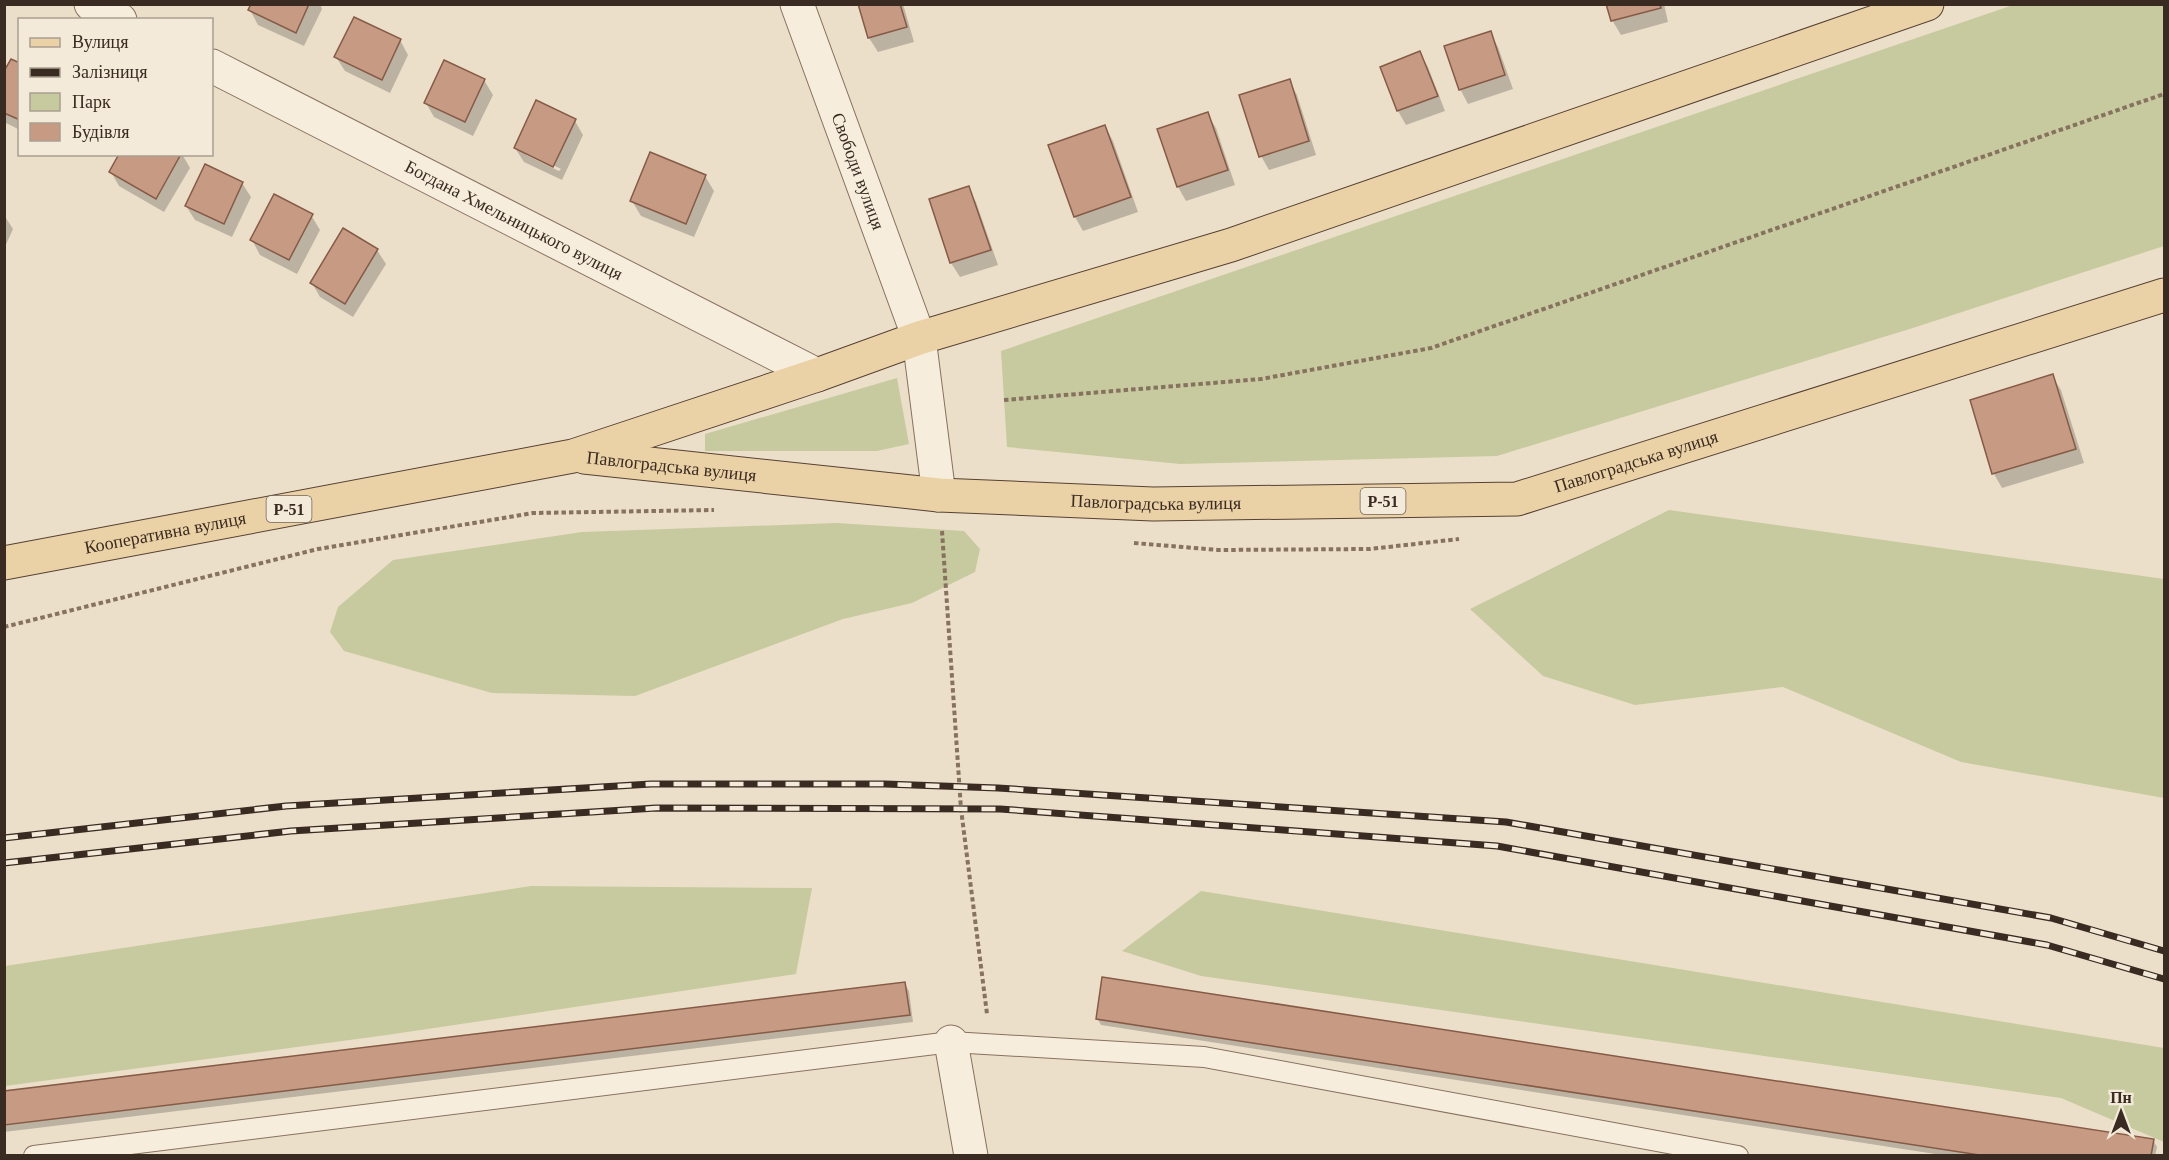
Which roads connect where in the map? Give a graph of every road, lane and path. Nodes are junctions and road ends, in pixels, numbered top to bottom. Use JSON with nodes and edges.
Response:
{"nodes":[{"id":1,"x":91,"y":4,"type":"edge"},
{"id":2,"x":797,"y":4,"type":"edge"},
{"id":3,"x":1927,"y":4,"type":"edge"},
{"id":4,"x":116,"y":18,"type":"edge"},
{"id":5,"x":213,"y":67,"type":"edge"},
{"id":6,"x":2164,"y":94,"type":"edge"},
{"id":7,"x":2164,"y":295,"type":"edge"},
{"id":8,"x":919,"y":338,"type":"junction"},
{"id":9,"x":817,"y":375,"type":"junction"},
{"id":10,"x":1004,"y":400,"type":"dead end"},
{"id":11,"x":573,"y":456,"type":"junction"},
{"id":12,"x":939,"y":495,"type":"junction"},
{"id":13,"x":4,"y":563,"type":"edge"},
{"id":14,"x":951,"y":1042,"type":"junction"},
{"id":15,"x":991,"y":1044,"type":"junction"},
{"id":16,"x":34,"y":1155,"type":"edge"},
{"id":17,"x":971,"y":1155,"type":"edge"},
{"id":18,"x":1738,"y":1155,"type":"edge"}],
"edges":[{"from":1,"to":4,"type":"street"},
{"from":2,"to":8,"type":"street","name":"Свободи вулиця"},
{"from":3,"to":8,"type":"main road","name":"Павлоградська вулиця","number":"Р-51"},
{"from":5,"to":9,"type":"street","name":"Богдана Хмельницького вулиця"},
{"from":6,"to":10,"type":"path"},
{"from":7,"to":12,"type":"main road","name":"Павлоградська вулиця","number":"Р-51"},
{"from":8,"to":9,"type":"main road","name":"Павлоградська вулиця","number":"Р-51"},
{"from":8,"to":12,"type":"street","name":"Свободи вулиця"},
{"from":9,"to":11,"type":"main road","name":"Павлоградська вулиця","number":"Р-51"},
{"from":11,"to":12,"type":"main road","name":"Павлоградська вулиця","number":"Р-51"},
{"from":11,"to":13,"type":"main road","name":"Кооперативна вулиця","number":"Р-51"},
{"from":12,"to":15,"type":"path"},
{"from":14,"to":15,"type":"lane"},
{"from":14,"to":16,"type":"lane"},
{"from":14,"to":17,"type":"street"},
{"from":15,"to":18,"type":"lane"}]}
